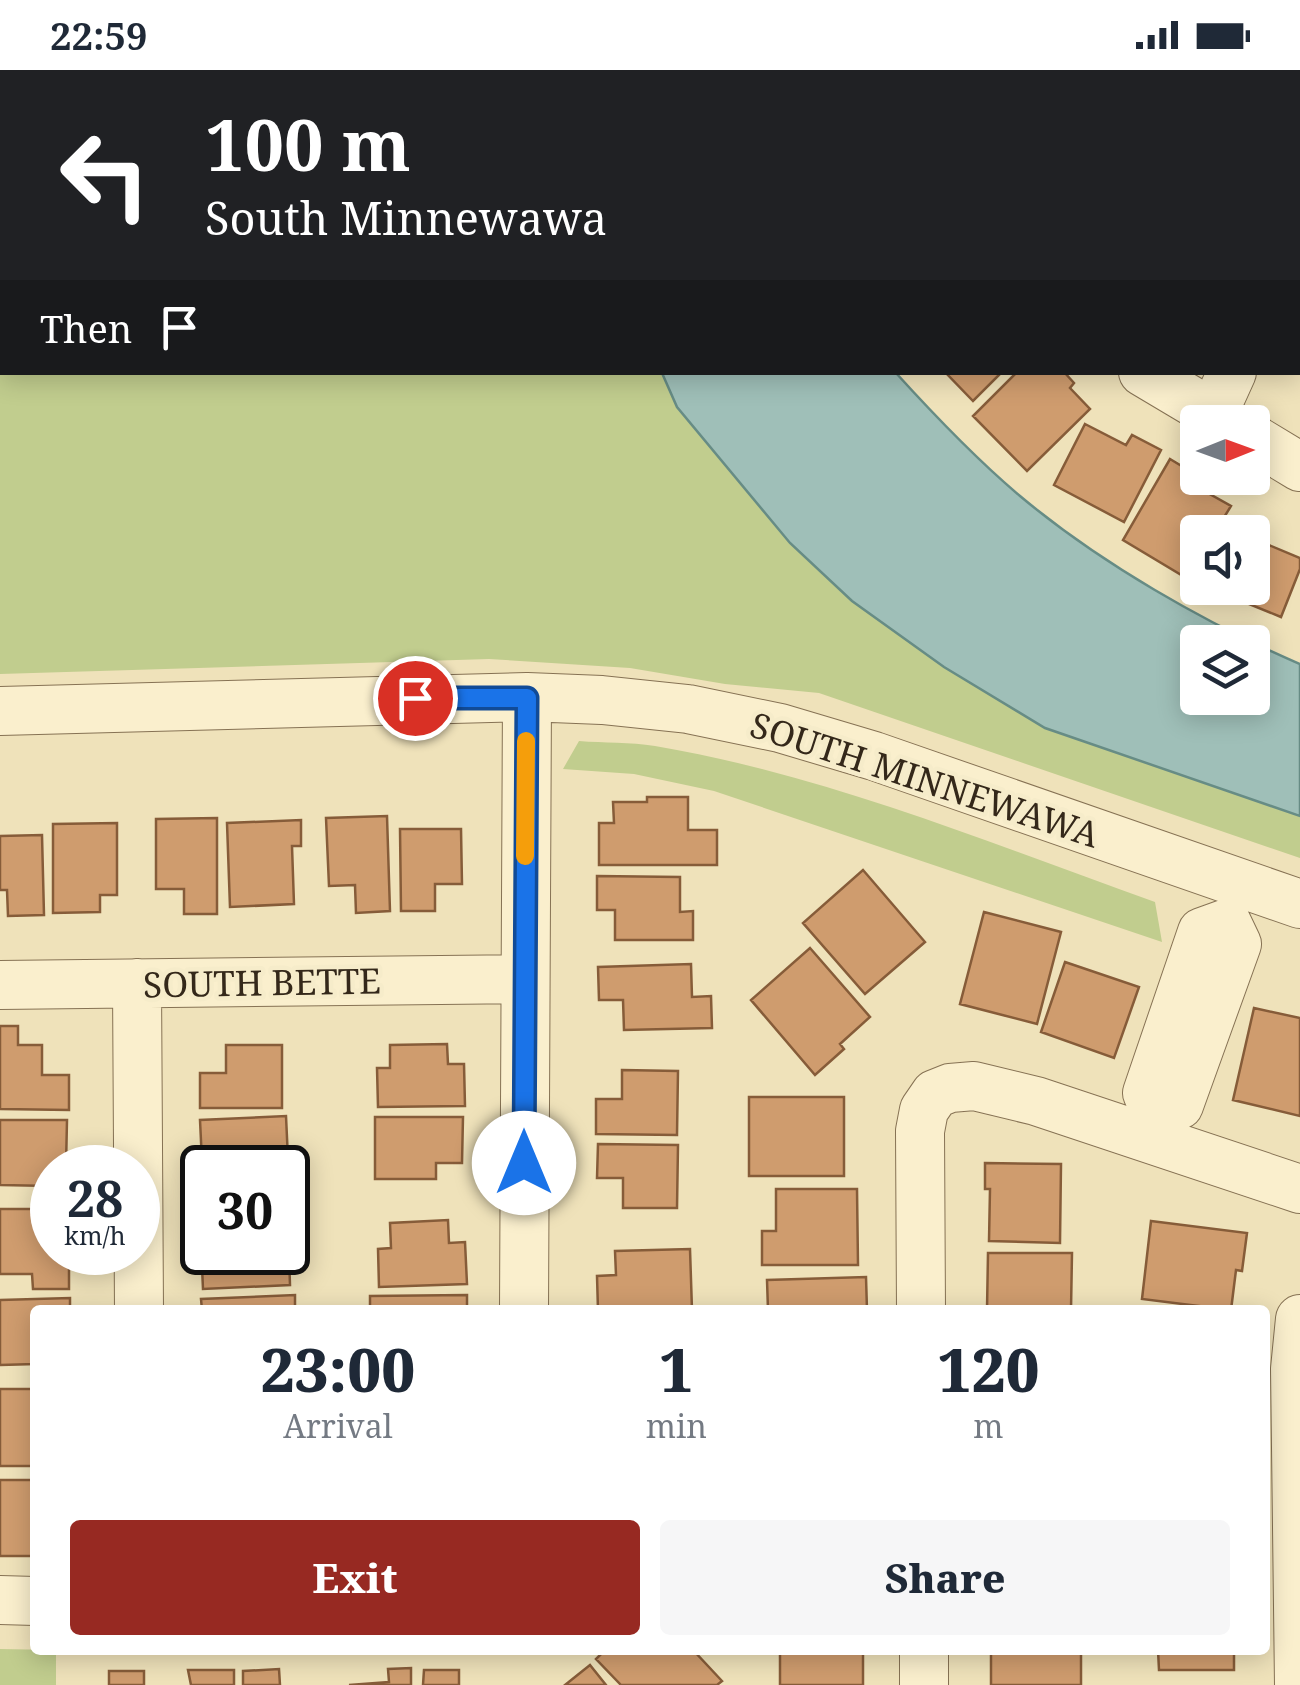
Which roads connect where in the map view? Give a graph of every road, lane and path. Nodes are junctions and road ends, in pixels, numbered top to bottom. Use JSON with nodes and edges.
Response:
{"nodes":[{"id":1,"x":1152,"y":375,"type":"edge"},
{"id":2,"x":1224,"y":403,"type":"edge"},
{"id":3,"x":1270,"y":449,"type":"edge"},
{"id":4,"x":1300,"y":467,"type":"edge"},
{"id":5,"x":527,"y":698,"type":"junction"},
{"id":6,"x":0,"y":711,"type":"edge"},
{"id":7,"x":1234,"y":903,"type":"junction"},
{"id":8,"x":1300,"y":904,"type":"edge"},
{"id":9,"x":524,"y":980,"type":"junction"},
{"id":10,"x":137,"y":983,"type":"junction"},
{"id":11,"x":0,"y":985,"type":"edge"},
{"id":12,"x":1152,"y":1125,"type":"junction"},
{"id":13,"x":1300,"y":1189,"type":"edge"},
{"id":14,"x":139,"y":1305,"type":"edge"},
{"id":15,"x":524,"y":1305,"type":"edge"},
{"id":16,"x":921,"y":1305,"type":"edge"},
{"id":17,"x":1300,"y":1318,"type":"edge"},
{"id":18,"x":0,"y":1600,"type":"edge"},
{"id":19,"x":30,"y":1600,"type":"edge"},
{"id":20,"x":924,"y":1655,"type":"edge"},
{"id":21,"x":924,"y":1685,"type":"edge"},
{"id":22,"x":1299,"y":1685,"type":"edge"}],
"edges":[{"from":1,"to":2,"type":"street"},
{"from":3,"to":4,"type":"street"},
{"from":5,"to":6,"type":"street","name":"SOUTH MINNEWAWA"},
{"from":5,"to":7,"type":"street","name":"SOUTH MINNEWAWA"},
{"from":5,"to":9,"type":"street"},
{"from":7,"to":8,"type":"street","name":"SOUTH MINNEWAWA"},
{"from":7,"to":12,"type":"street"},
{"from":9,"to":10,"type":"street","name":"SOUTH BETTE"},
{"from":9,"to":15,"type":"street"},
{"from":10,"to":11,"type":"street","name":"SOUTH BETTE"},
{"from":10,"to":14,"type":"street"},
{"from":12,"to":13,"type":"street"},
{"from":12,"to":16,"type":"street"},
{"from":17,"to":22,"type":"street"},
{"from":18,"to":19,"type":"street"},
{"from":20,"to":21,"type":"street"}]}
